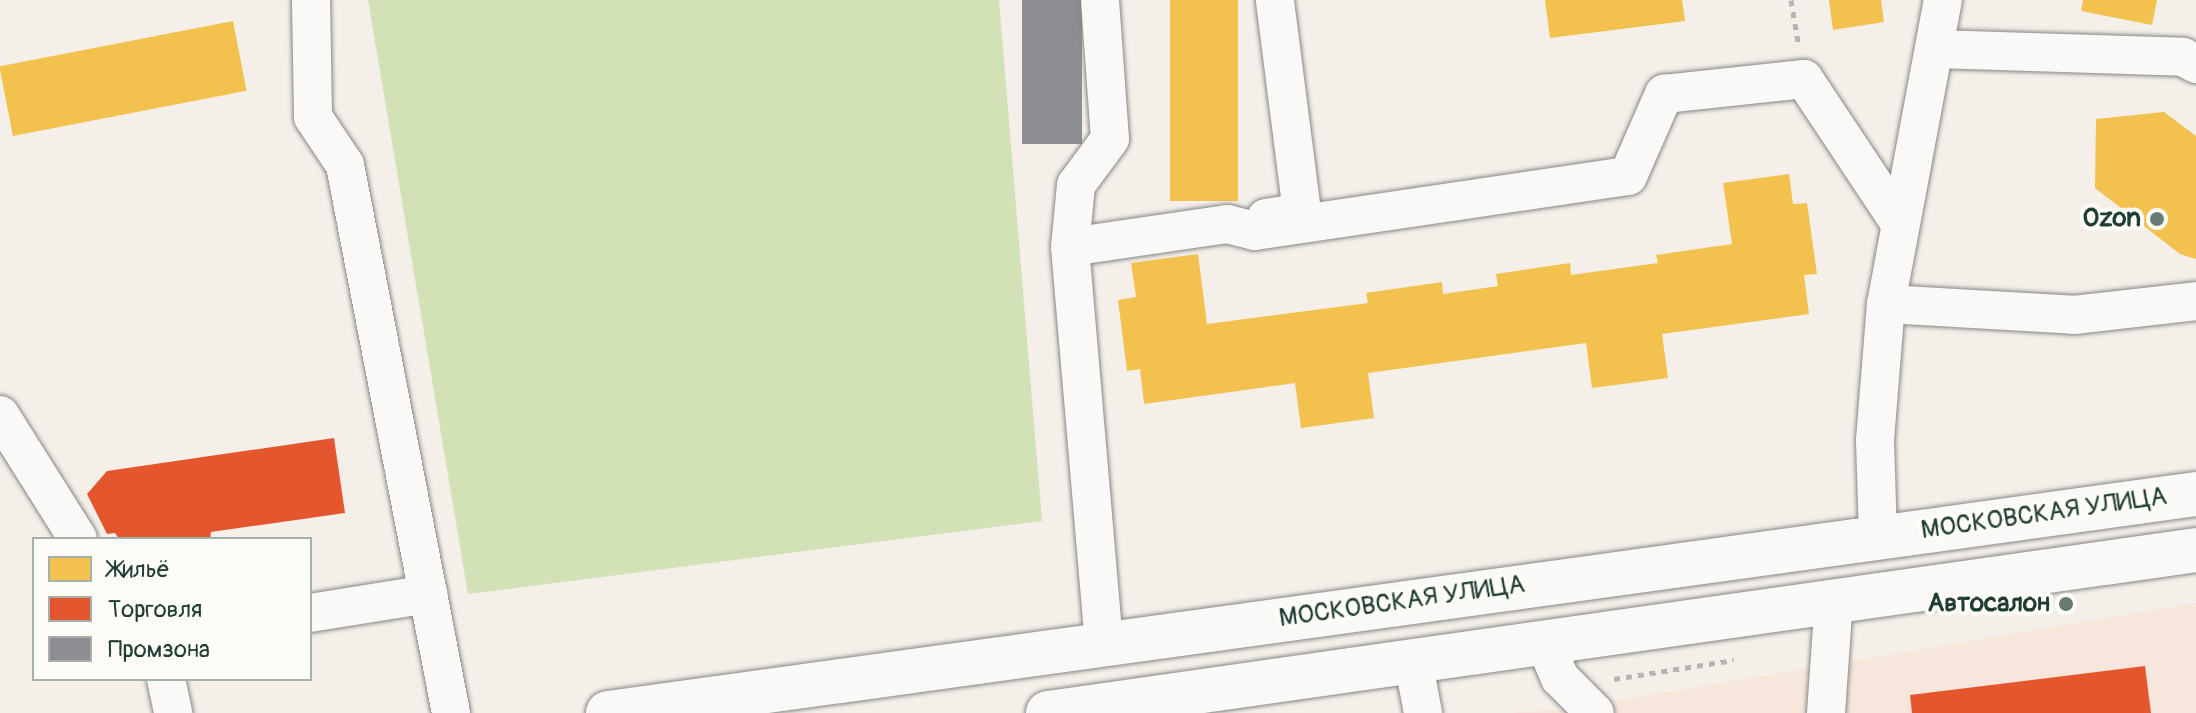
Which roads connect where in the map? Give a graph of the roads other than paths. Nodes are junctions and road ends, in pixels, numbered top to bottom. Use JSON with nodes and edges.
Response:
{"nodes":[{"id":1,"x":311,"y":0,"type":"edge"},
{"id":2,"x":1100,"y":0,"type":"edge"},
{"id":3,"x":1275,"y":0,"type":"edge"},
{"id":4,"x":1943,"y":0,"type":"edge"},
{"id":5,"x":1935,"y":49,"type":"junction"},
{"id":6,"x":2196,"y":64,"type":"edge"},
{"id":7,"x":1899,"y":222,"type":"junction"},
{"id":8,"x":1227,"y":224,"type":"junction"},
{"id":9,"x":1070,"y":247,"type":"junction"},
{"id":10,"x":2196,"y":301,"type":"edge"},
{"id":11,"x":1886,"y":304,"type":"junction"},
{"id":12,"x":0,"y":415,"type":"edge"},
{"id":13,"x":2196,"y":494,"type":"edge"},
{"id":14,"x":1878,"y":536,"type":"junction"},
{"id":15,"x":77,"y":537,"type":"edge"},
{"id":16,"x":2196,"y":550,"type":"edge"},
{"id":17,"x":428,"y":594,"type":"junction"},
{"id":18,"x":1834,"y":599,"type":"junction"},
{"id":19,"x":312,"y":613,"type":"edge"},
{"id":20,"x":1104,"y":642,"type":"junction"},
{"id":21,"x":1545,"y":643,"type":"junction"},
{"id":22,"x":1832,"y":645,"type":"junction"},
{"id":23,"x":1413,"y":660,"type":"junction"},
{"id":24,"x":166,"y":681,"type":"edge"},
{"id":25,"x":173,"y":713,"type":"edge"},
{"id":26,"x":451,"y":713,"type":"edge"},
{"id":27,"x":608,"y":713,"type":"edge"},
{"id":28,"x":1048,"y":713,"type":"edge"},
{"id":29,"x":1423,"y":713,"type":"edge"},
{"id":30,"x":1595,"y":713,"type":"edge"},
{"id":31,"x":1810,"y":713,"type":"edge"},
{"id":32,"x":1826,"y":713,"type":"edge"}],
"edges":[{"from":1,"to":17,"type":"street"},
{"from":2,"to":9,"type":"street"},
{"from":3,"to":8,"type":"street"},
{"from":4,"to":5,"type":"street"},
{"from":5,"to":6,"type":"street"},
{"from":5,"to":7,"type":"street"},
{"from":7,"to":8,"type":"street"},
{"from":7,"to":11,"type":"street"},
{"from":8,"to":9,"type":"street"},
{"from":9,"to":20,"type":"street"},
{"from":10,"to":11,"type":"street"},
{"from":11,"to":14,"type":"street"},
{"from":12,"to":15,"type":"street"},
{"from":13,"to":14,"type":"main road","name":"МОСКОВСКАЯ УЛИЦА"},
{"from":14,"to":20,"type":"main road","name":"МОСКОВСКАЯ УЛИЦА"},
{"from":16,"to":18,"type":"main road"},
{"from":17,"to":19,"type":"street"},
{"from":17,"to":26,"type":"street"},
{"from":18,"to":21,"type":"main road"},
{"from":18,"to":22,"type":"street"},
{"from":20,"to":27,"type":"main road","name":"МОСКОВСКАЯ УЛИЦА"},
{"from":21,"to":23,"type":"main road"},
{"from":21,"to":30,"type":"street"},
{"from":22,"to":31,"type":"street"},
{"from":22,"to":32,"type":"street"},
{"from":23,"to":28,"type":"main road"},
{"from":23,"to":29,"type":"street"},
{"from":24,"to":25,"type":"street"}]}
